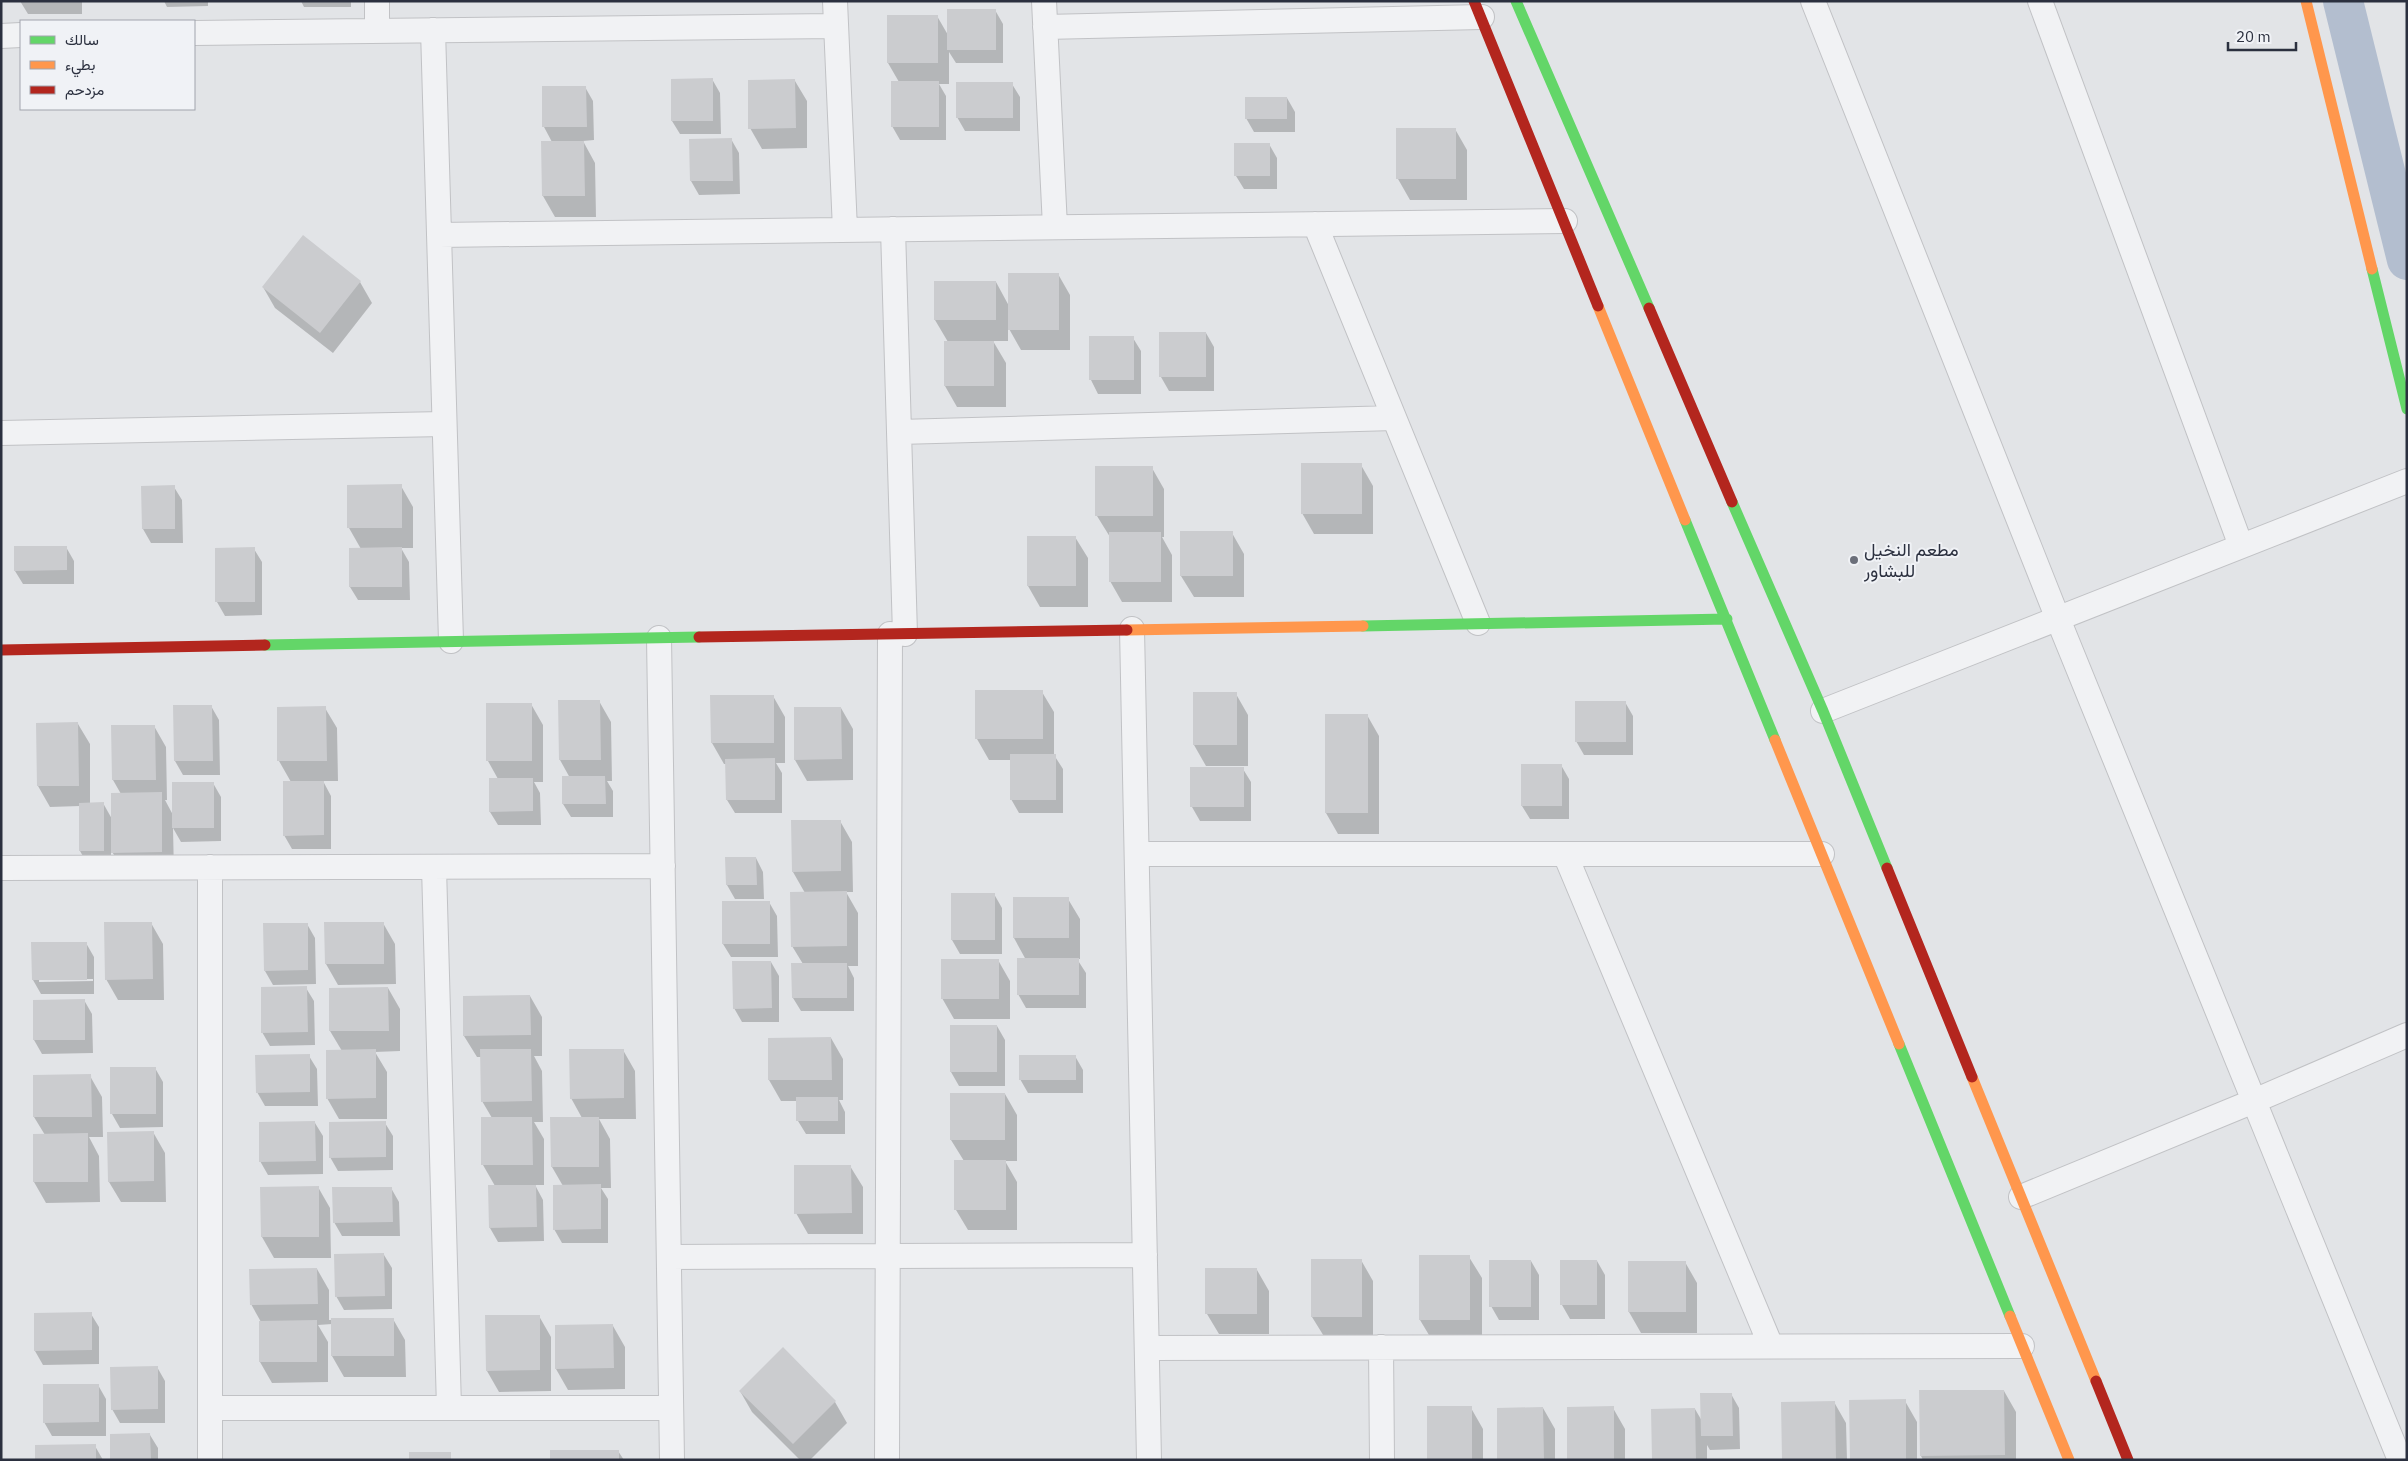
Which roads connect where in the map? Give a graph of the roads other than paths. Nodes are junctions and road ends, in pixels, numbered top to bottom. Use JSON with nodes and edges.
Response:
{"nodes":[{"id":1,"x":377,"y":1,"type":"edge"},
{"id":2,"x":835,"y":1,"type":"edge"},
{"id":3,"x":1044,"y":1,"type":"edge"},
{"id":4,"x":1516,"y":1,"type":"edge"},
{"id":5,"x":1813,"y":1,"type":"edge"},
{"id":6,"x":2040,"y":1,"type":"edge"},
{"id":7,"x":2306,"y":1,"type":"edge"},
{"id":8,"x":1478,"y":9,"type":"edge"},
{"id":9,"x":836,"y":26,"type":"junction"},
{"id":10,"x":1045,"y":27,"type":"junction"},
{"id":11,"x":433,"y":30,"type":"junction"},
{"id":12,"x":377,"y":31,"type":"junction"},
{"id":13,"x":195,"y":33,"type":"edge"},
{"id":14,"x":20,"y":35,"type":"edge"},
{"id":15,"x":1,"y":36,"type":"edge"},
{"id":16,"x":1565,"y":221,"type":"junction"},
{"id":17,"x":1315,"y":224,"type":"junction"},
{"id":18,"x":1055,"y":227,"type":"junction"},
{"id":19,"x":893,"y":229,"type":"junction"},
{"id":20,"x":845,"y":230,"type":"junction"},
{"id":21,"x":439,"y":235,"type":"junction"},
{"id":22,"x":2407,"y":409,"type":"edge"},
{"id":23,"x":1394,"y":418,"type":"junction"},
{"id":24,"x":444,"y":424,"type":"junction"},
{"id":25,"x":899,"y":432,"type":"junction"},
{"id":26,"x":1,"y":433,"type":"edge"},
{"id":27,"x":2407,"y":482,"type":"edge"},
{"id":28,"x":2241,"y":546,"type":"junction"},
{"id":29,"x":1727,"y":619,"type":"junction"},
{"id":30,"x":2058,"y":619,"type":"junction"},
{"id":31,"x":1478,"y":623,"type":"junction"},
{"id":32,"x":1132,"y":630,"type":"junction"},
{"id":33,"x":898,"y":634,"type":"junction"},
{"id":34,"x":659,"y":638,"type":"junction"},
{"id":35,"x":451,"y":641,"type":"junction"},
{"id":36,"x":1,"y":650,"type":"edge"},
{"id":37,"x":1823,"y":711,"type":"junction"},
{"id":38,"x":1137,"y":854,"type":"junction"},
{"id":39,"x":1566,"y":854,"type":"junction"},
{"id":40,"x":1822,"y":854,"type":"junction"},
{"id":41,"x":663,"y":866,"type":"junction"},
{"id":42,"x":210,"y":867,"type":"junction"},
{"id":43,"x":434,"y":867,"type":"junction"},
{"id":44,"x":1,"y":868,"type":"edge"},
{"id":45,"x":2407,"y":1034,"type":"edge"},
{"id":46,"x":2254,"y":1101,"type":"junction"},
{"id":47,"x":2021,"y":1197,"type":"junction"},
{"id":48,"x":1145,"y":1255,"type":"junction"},
{"id":49,"x":888,"y":1256,"type":"junction"},
{"id":50,"x":669,"y":1257,"type":"junction"},
{"id":51,"x":1771,"y":1346,"type":"junction"},
{"id":52,"x":2022,"y":1346,"type":"junction"},
{"id":53,"x":1146,"y":1348,"type":"junction"},
{"id":54,"x":1381,"y":1348,"type":"junction"},
{"id":55,"x":210,"y":1408,"type":"junction"},
{"id":56,"x":449,"y":1408,"type":"junction"},
{"id":57,"x":671,"y":1408,"type":"junction"},
{"id":58,"x":210,"y":1460,"type":"edge"},
{"id":59,"x":672,"y":1460,"type":"edge"},
{"id":60,"x":887,"y":1460,"type":"edge"},
{"id":61,"x":1149,"y":1460,"type":"edge"},
{"id":62,"x":1382,"y":1460,"type":"edge"},
{"id":63,"x":2069,"y":1460,"type":"edge"},
{"id":64,"x":2128,"y":1460,"type":"edge"},
{"id":65,"x":2400,"y":1460,"type":"edge"}],
"edges":[{"from":1,"to":12,"type":"street"},
{"from":2,"to":9,"type":"street"},
{"from":3,"to":10,"type":"street"},
{"from":4,"to":37,"type":"street"},
{"from":5,"to":30,"type":"street"},
{"from":6,"to":28,"type":"street"},
{"from":7,"to":22,"type":"street"},
{"from":8,"to":10,"type":"street"},
{"from":8,"to":16,"type":"street"},
{"from":9,"to":11,"type":"street"},
{"from":9,"to":20,"type":"street"},
{"from":10,"to":18,"type":"street"},
{"from":11,"to":12,"type":"street"},
{"from":11,"to":21,"type":"street"},
{"from":12,"to":13,"type":"street"},
{"from":14,"to":15,"type":"street"},
{"from":16,"to":17,"type":"street"},
{"from":16,"to":29,"type":"street"},
{"from":17,"to":18,"type":"street"},
{"from":17,"to":23,"type":"street"},
{"from":18,"to":19,"type":"street"},
{"from":19,"to":20,"type":"street"},
{"from":19,"to":25,"type":"street"},
{"from":20,"to":21,"type":"street"},
{"from":21,"to":24,"type":"street"},
{"from":23,"to":25,"type":"street"},
{"from":23,"to":31,"type":"street"},
{"from":24,"to":26,"type":"street"},
{"from":24,"to":35,"type":"street"},
{"from":25,"to":33,"type":"street"},
{"from":27,"to":28,"type":"street"},
{"from":28,"to":30,"type":"street"},
{"from":29,"to":31,"type":"street"},
{"from":29,"to":40,"type":"street"},
{"from":30,"to":37,"type":"street"},
{"from":30,"to":46,"type":"street"},
{"from":31,"to":32,"type":"street"},
{"from":32,"to":33,"type":"street"},
{"from":32,"to":38,"type":"street"},
{"from":33,"to":34,"type":"street"},
{"from":33,"to":49,"type":"street"},
{"from":34,"to":35,"type":"street"},
{"from":34,"to":41,"type":"street"},
{"from":35,"to":36,"type":"street"},
{"from":37,"to":47,"type":"street"},
{"from":38,"to":39,"type":"street"},
{"from":38,"to":48,"type":"street"},
{"from":39,"to":40,"type":"street"},
{"from":39,"to":51,"type":"street"},
{"from":40,"to":52,"type":"street"},
{"from":41,"to":43,"type":"street"},
{"from":41,"to":50,"type":"street"},
{"from":42,"to":43,"type":"street"},
{"from":42,"to":44,"type":"street"},
{"from":42,"to":55,"type":"street"},
{"from":43,"to":56,"type":"street"},
{"from":45,"to":46,"type":"street"},
{"from":46,"to":47,"type":"street"},
{"from":46,"to":65,"type":"street"},
{"from":47,"to":64,"type":"street"},
{"from":48,"to":49,"type":"street"},
{"from":48,"to":53,"type":"street"},
{"from":49,"to":50,"type":"street"},
{"from":49,"to":60,"type":"street"},
{"from":50,"to":57,"type":"street"},
{"from":51,"to":52,"type":"street"},
{"from":51,"to":54,"type":"street"},
{"from":52,"to":63,"type":"street"},
{"from":53,"to":54,"type":"street"},
{"from":53,"to":61,"type":"street"},
{"from":54,"to":62,"type":"street"},
{"from":55,"to":56,"type":"street"},
{"from":55,"to":58,"type":"street"},
{"from":56,"to":57,"type":"street"},
{"from":57,"to":59,"type":"street"}]}
